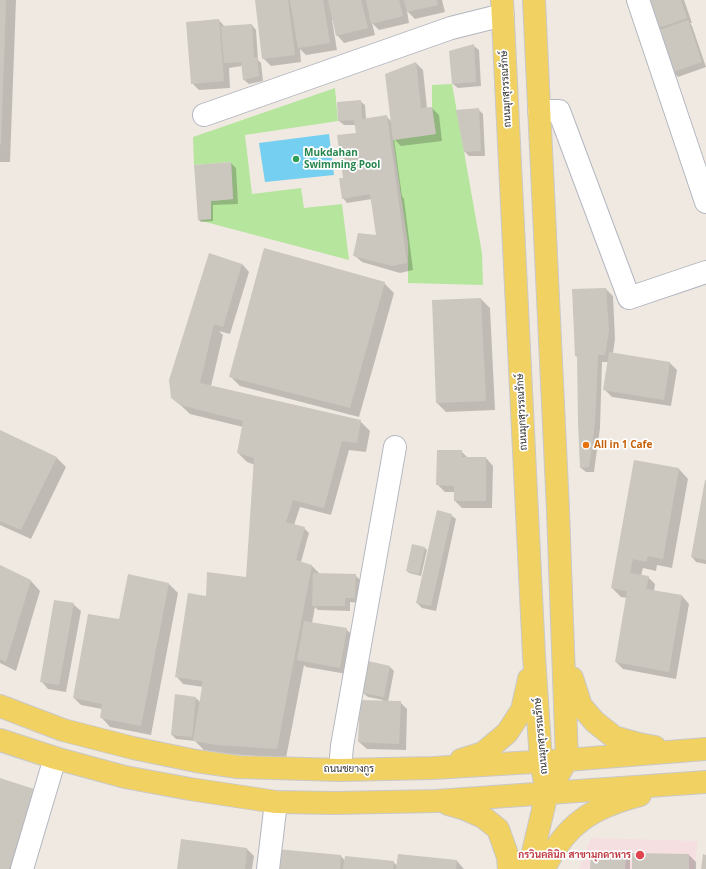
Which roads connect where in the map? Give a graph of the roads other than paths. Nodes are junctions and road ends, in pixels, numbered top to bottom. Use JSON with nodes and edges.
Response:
{"nodes":[{"id":1,"x":534,"y":0,"type":"edge"},
{"id":2,"x":638,"y":0,"type":"edge"},
{"id":3,"x":503,"y":8,"type":"edge"},
{"id":4,"x":539,"y":111,"type":"junction"},
{"id":5,"x":204,"y":114,"type":"dead end"},
{"id":6,"x":706,"y":202,"type":"edge"},
{"id":7,"x":706,"y":272,"type":"edge"},
{"id":8,"x":548,"y":309,"type":"junction"},
{"id":9,"x":516,"y":310,"type":"junction"},
{"id":10,"x":395,"y":447,"type":"dead end"},
{"id":11,"x":564,"y":650,"type":"junction"},
{"id":12,"x":534,"y":656,"type":"junction"},
{"id":13,"x":0,"y":706,"type":"edge"},
{"id":14,"x":0,"y":740,"type":"edge"},
{"id":15,"x":706,"y":750,"type":"edge"},
{"id":16,"x":682,"y":751,"type":"junction"},
{"id":17,"x":55,"y":758,"type":"junction"},
{"id":18,"x":567,"y":760,"type":"junction"},
{"id":19,"x":541,"y":761,"type":"junction"},
{"id":20,"x":433,"y":768,"type":"junction"},
{"id":21,"x":340,"y":770,"type":"junction"},
{"id":22,"x":697,"y":782,"type":"edge"},
{"id":23,"x":547,"y":793,"type":"junction"},
{"id":24,"x":436,"y":801,"type":"junction"},
{"id":25,"x":276,"y":802,"type":"junction"},
{"id":26,"x":22,"y":869,"type":"edge"},
{"id":27,"x":268,"y":869,"type":"edge"},
{"id":28,"x":509,"y":869,"type":"edge"},
{"id":29,"x":529,"y":869,"type":"edge"},
{"id":30,"x":544,"y":869,"type":"edge"}],
"edges":[{"from":1,"to":4,"type":"main road"},
{"from":2,"to":6,"type":"street"},
{"from":3,"to":5,"type":"street"},
{"from":3,"to":9,"type":"main road","name":"ถนนมุกสุวรรณรักษ์"},
{"from":4,"to":7,"type":"street"},
{"from":4,"to":8,"type":"main road"},
{"from":8,"to":9,"type":"main road"},
{"from":8,"to":11,"type":"main road"},
{"from":9,"to":12,"type":"main road","name":"ถนนมุกสุวรรณรักษ์"},
{"from":10,"to":21,"type":"street"},
{"from":11,"to":16,"type":"main road"},
{"from":11,"to":18,"type":"main road"},
{"from":12,"to":19,"type":"main road","name":"ถนนมุกสุวรรณรักษ์"},
{"from":12,"to":20,"type":"main road"},
{"from":13,"to":21,"type":"main road","name":"ถนนชยางกูร"},
{"from":14,"to":17,"type":"main road"},
{"from":15,"to":16,"type":"main road","name":"ถนนชยางกูร"},
{"from":16,"to":18,"type":"main road","name":"ถนนชยางกูร"},
{"from":17,"to":25,"type":"main road"},
{"from":17,"to":26,"type":"street"},
{"from":18,"to":19,"type":"main road","name":"ถนนชยางกูร"},
{"from":18,"to":23,"type":"main road","name":"ถนนมุกสุวรรณรักษ์"},
{"from":19,"to":20,"type":"main road","name":"ถนนชยางกูร"},
{"from":19,"to":23,"type":"main road","name":"ถนนมุกสุวรรณรักษ์"},
{"from":20,"to":21,"type":"main road","name":"ถนนชยางกูร"},
{"from":22,"to":23,"type":"main road"},
{"from":22,"to":30,"type":"main road"},
{"from":23,"to":24,"type":"main road"},
{"from":23,"to":29,"type":"main road"},
{"from":24,"to":25,"type":"main road"},
{"from":24,"to":28,"type":"main road"},
{"from":25,"to":27,"type":"street"}]}
